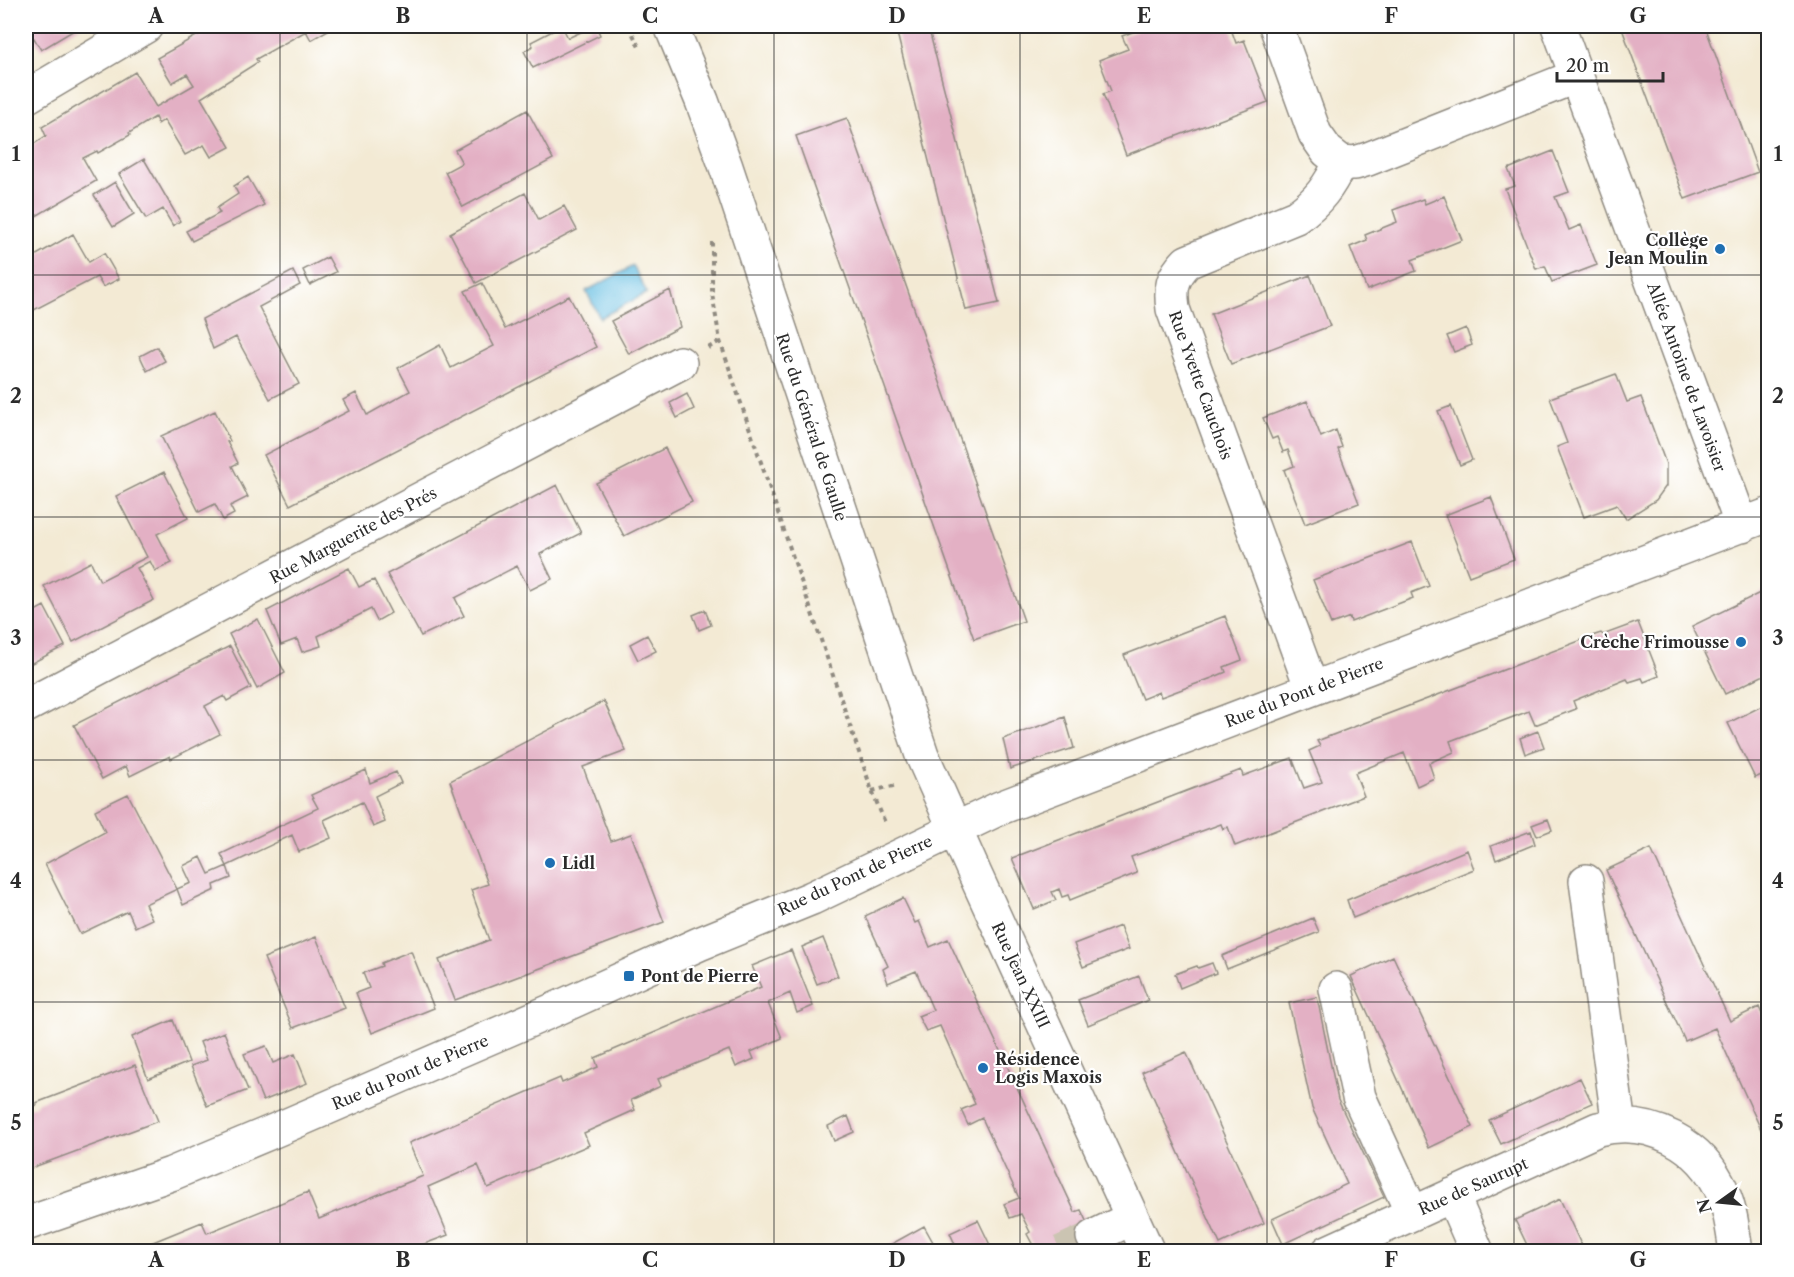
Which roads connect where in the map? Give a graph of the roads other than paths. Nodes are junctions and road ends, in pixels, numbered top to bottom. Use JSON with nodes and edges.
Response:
{"nodes":[{"id":1,"x":146,"y":26,"type":"edge"},
{"id":2,"x":671,"y":26,"type":"edge"},
{"id":3,"x":1276,"y":26,"type":"edge"},
{"id":4,"x":1558,"y":26,"type":"edge"},
{"id":5,"x":1577,"y":76,"type":"junction"},
{"id":6,"x":26,"y":97,"type":"edge"},
{"id":7,"x":1341,"y":162,"type":"junction"},
{"id":8,"x":680,"y":363,"type":"dead end"},
{"id":9,"x":1755,"y":521,"type":"edge"},
{"id":10,"x":1312,"y":689,"type":"junction"},
{"id":11,"x":26,"y":706,"type":"edge"},
{"id":12,"x":954,"y":828,"type":"junction"},
{"id":13,"x":1586,"y":881,"type":"dead end"},
{"id":14,"x":1336,"y":989,"type":"dead end"},
{"id":15,"x":1619,"y":1126,"type":"junction"},
{"id":16,"x":1452,"y":1195,"type":"junction"},
{"id":17,"x":1412,"y":1213,"type":"junction"},
{"id":18,"x":26,"y":1224,"type":"edge"},
{"id":19,"x":1126,"y":1239,"type":"edge"},
{"id":20,"x":1328,"y":1251,"type":"edge"},
{"id":21,"x":1478,"y":1251,"type":"edge"},
{"id":22,"x":1736,"y":1251,"type":"edge"}],
"edges":[{"from":1,"to":6,"type":"street"},
{"from":2,"to":12,"type":"street","name":"Rue du Général de Gaulle"},
{"from":3,"to":7,"type":"street"},
{"from":4,"to":5,"type":"street","name":"Allée Antoine de Lavoisier"},
{"from":5,"to":7,"type":"street"},
{"from":5,"to":9,"type":"street","name":"Allée Antoine de Lavoisier"},
{"from":7,"to":10,"type":"street","name":"Rue Yvette Cauchois"},
{"from":8,"to":11,"type":"street","name":"Rue Marguerite des Prés"},
{"from":9,"to":10,"type":"street","name":"Rue du Pont de Pierre"},
{"from":10,"to":12,"type":"street","name":"Rue du Pont de Pierre"},
{"from":12,"to":18,"type":"street","name":"Rue du Pont de Pierre"},
{"from":12,"to":19,"type":"street","name":"Rue Jean XXIII"},
{"from":13,"to":15,"type":"street"},
{"from":14,"to":17,"type":"street"},
{"from":15,"to":16,"type":"street","name":"Rue de Saurupt"},
{"from":15,"to":22,"type":"street","name":"Rue de Saurupt"},
{"from":16,"to":17,"type":"street","name":"Rue de Saurupt"},
{"from":16,"to":21,"type":"street"},
{"from":17,"to":20,"type":"street","name":"Rue de Saurupt"}]}
